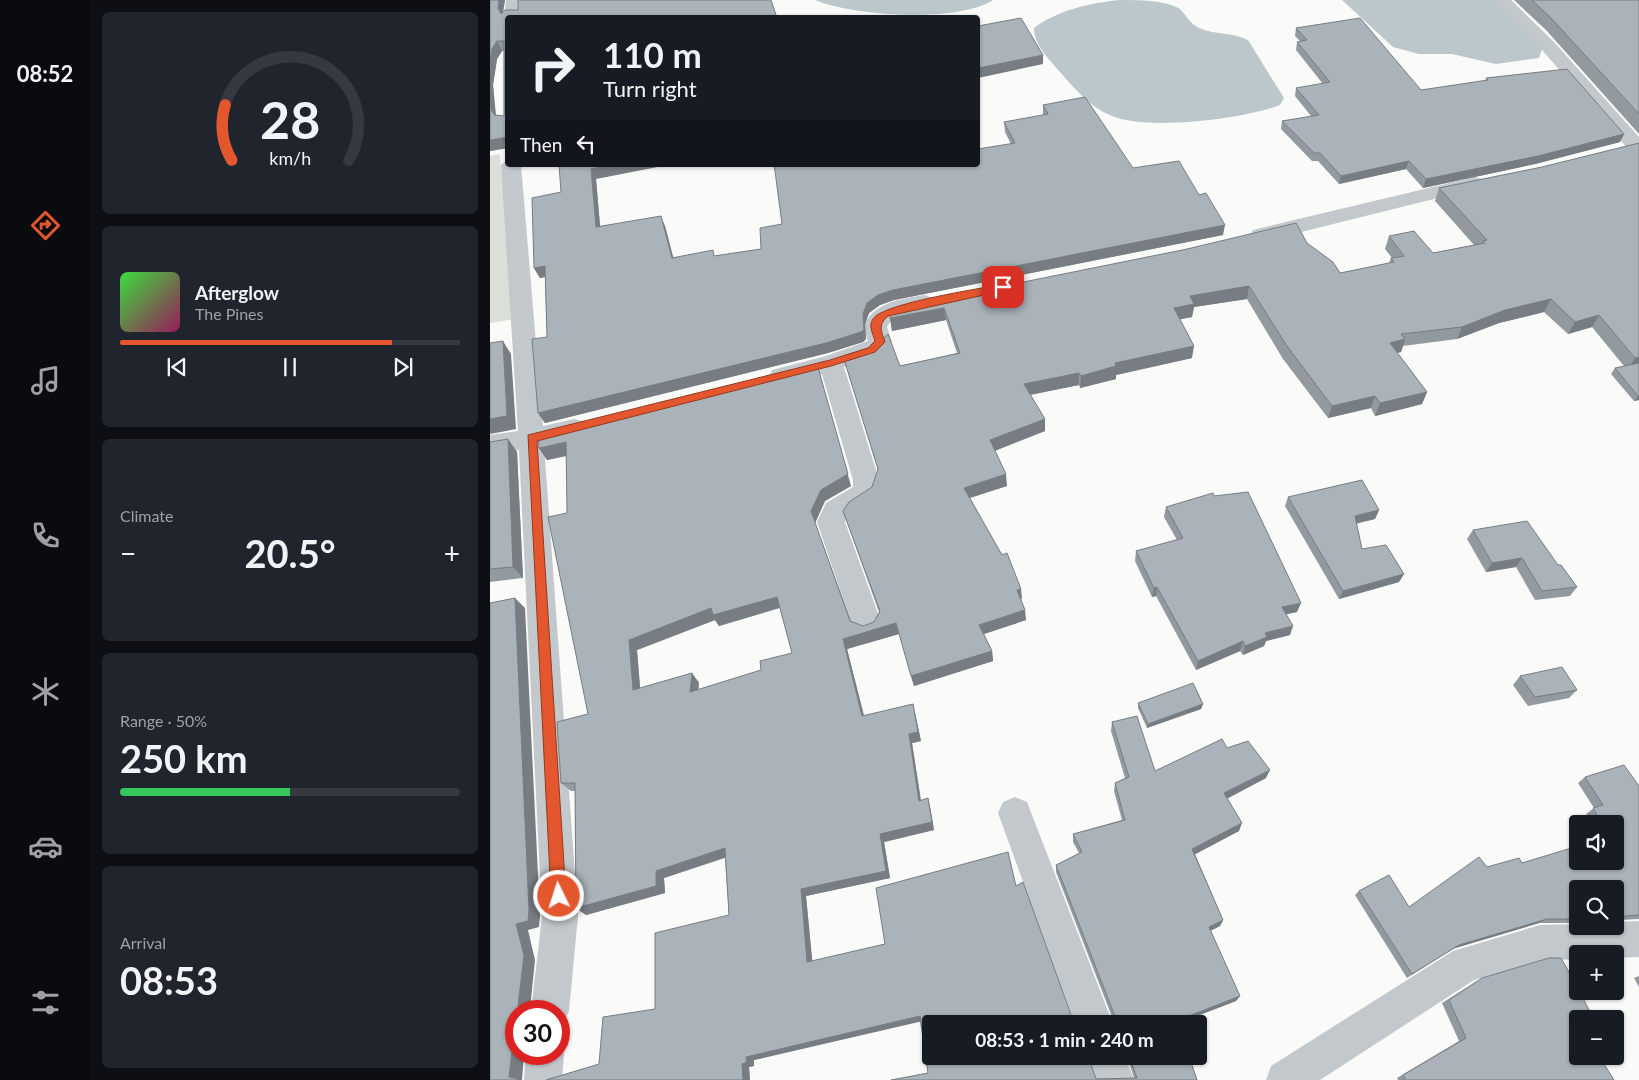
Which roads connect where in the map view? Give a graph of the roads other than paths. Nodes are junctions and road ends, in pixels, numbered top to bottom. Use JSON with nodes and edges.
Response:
{"nodes":[{"id":1,"x":514,"y":0,"type":"edge"},
{"id":2,"x":1501,"y":0,"type":"edge"},
{"id":3,"x":512,"y":15,"type":"edge"},
{"id":4,"x":1631,"y":148,"type":"edge"},
{"id":5,"x":511,"y":167,"type":"edge"},
{"id":6,"x":1489,"y":180,"type":"edge"},
{"id":7,"x":1243,"y":240,"type":"edge"},
{"id":8,"x":949,"y":298,"type":"edge"},
{"id":9,"x":831,"y":363,"type":"junction"},
{"id":10,"x":763,"y":380,"type":"edge"},
{"id":11,"x":599,"y":421,"type":"edge"},
{"id":12,"x":532,"y":438,"type":"junction"},
{"id":13,"x":490,"y":445,"type":"edge"},
{"id":14,"x":866,"y":622,"type":"dead end"},
{"id":15,"x":1015,"y":814,"type":"dead end"},
{"id":16,"x":1639,"y":939,"type":"edge"},
{"id":17,"x":551,"y":1000,"type":"edge"},
{"id":18,"x":1091,"y":1015,"type":"edge"},
{"id":19,"x":544,"y":1065,"type":"edge"},
{"id":20,"x":1109,"y":1065,"type":"edge"},
{"id":21,"x":542,"y":1080,"type":"edge"},
{"id":22,"x":1115,"y":1080,"type":"edge"},
{"id":23,"x":1285,"y":1080,"type":"edge"}],
"edges":[{"from":1,"to":3,"type":"street"},
{"from":2,"to":4,"type":"street"},
{"from":5,"to":12,"type":"street"},
{"from":6,"to":7,"type":"street"},
{"from":8,"to":9,"type":"street"},
{"from":9,"to":10,"type":"street"},
{"from":9,"to":14,"type":"street"},
{"from":11,"to":12,"type":"street"},
{"from":12,"to":13,"type":"street"},
{"from":12,"to":17,"type":"street"},
{"from":15,"to":18,"type":"street"},
{"from":16,"to":23,"type":"street"},
{"from":19,"to":21,"type":"street"},
{"from":20,"to":22,"type":"street"}]}
